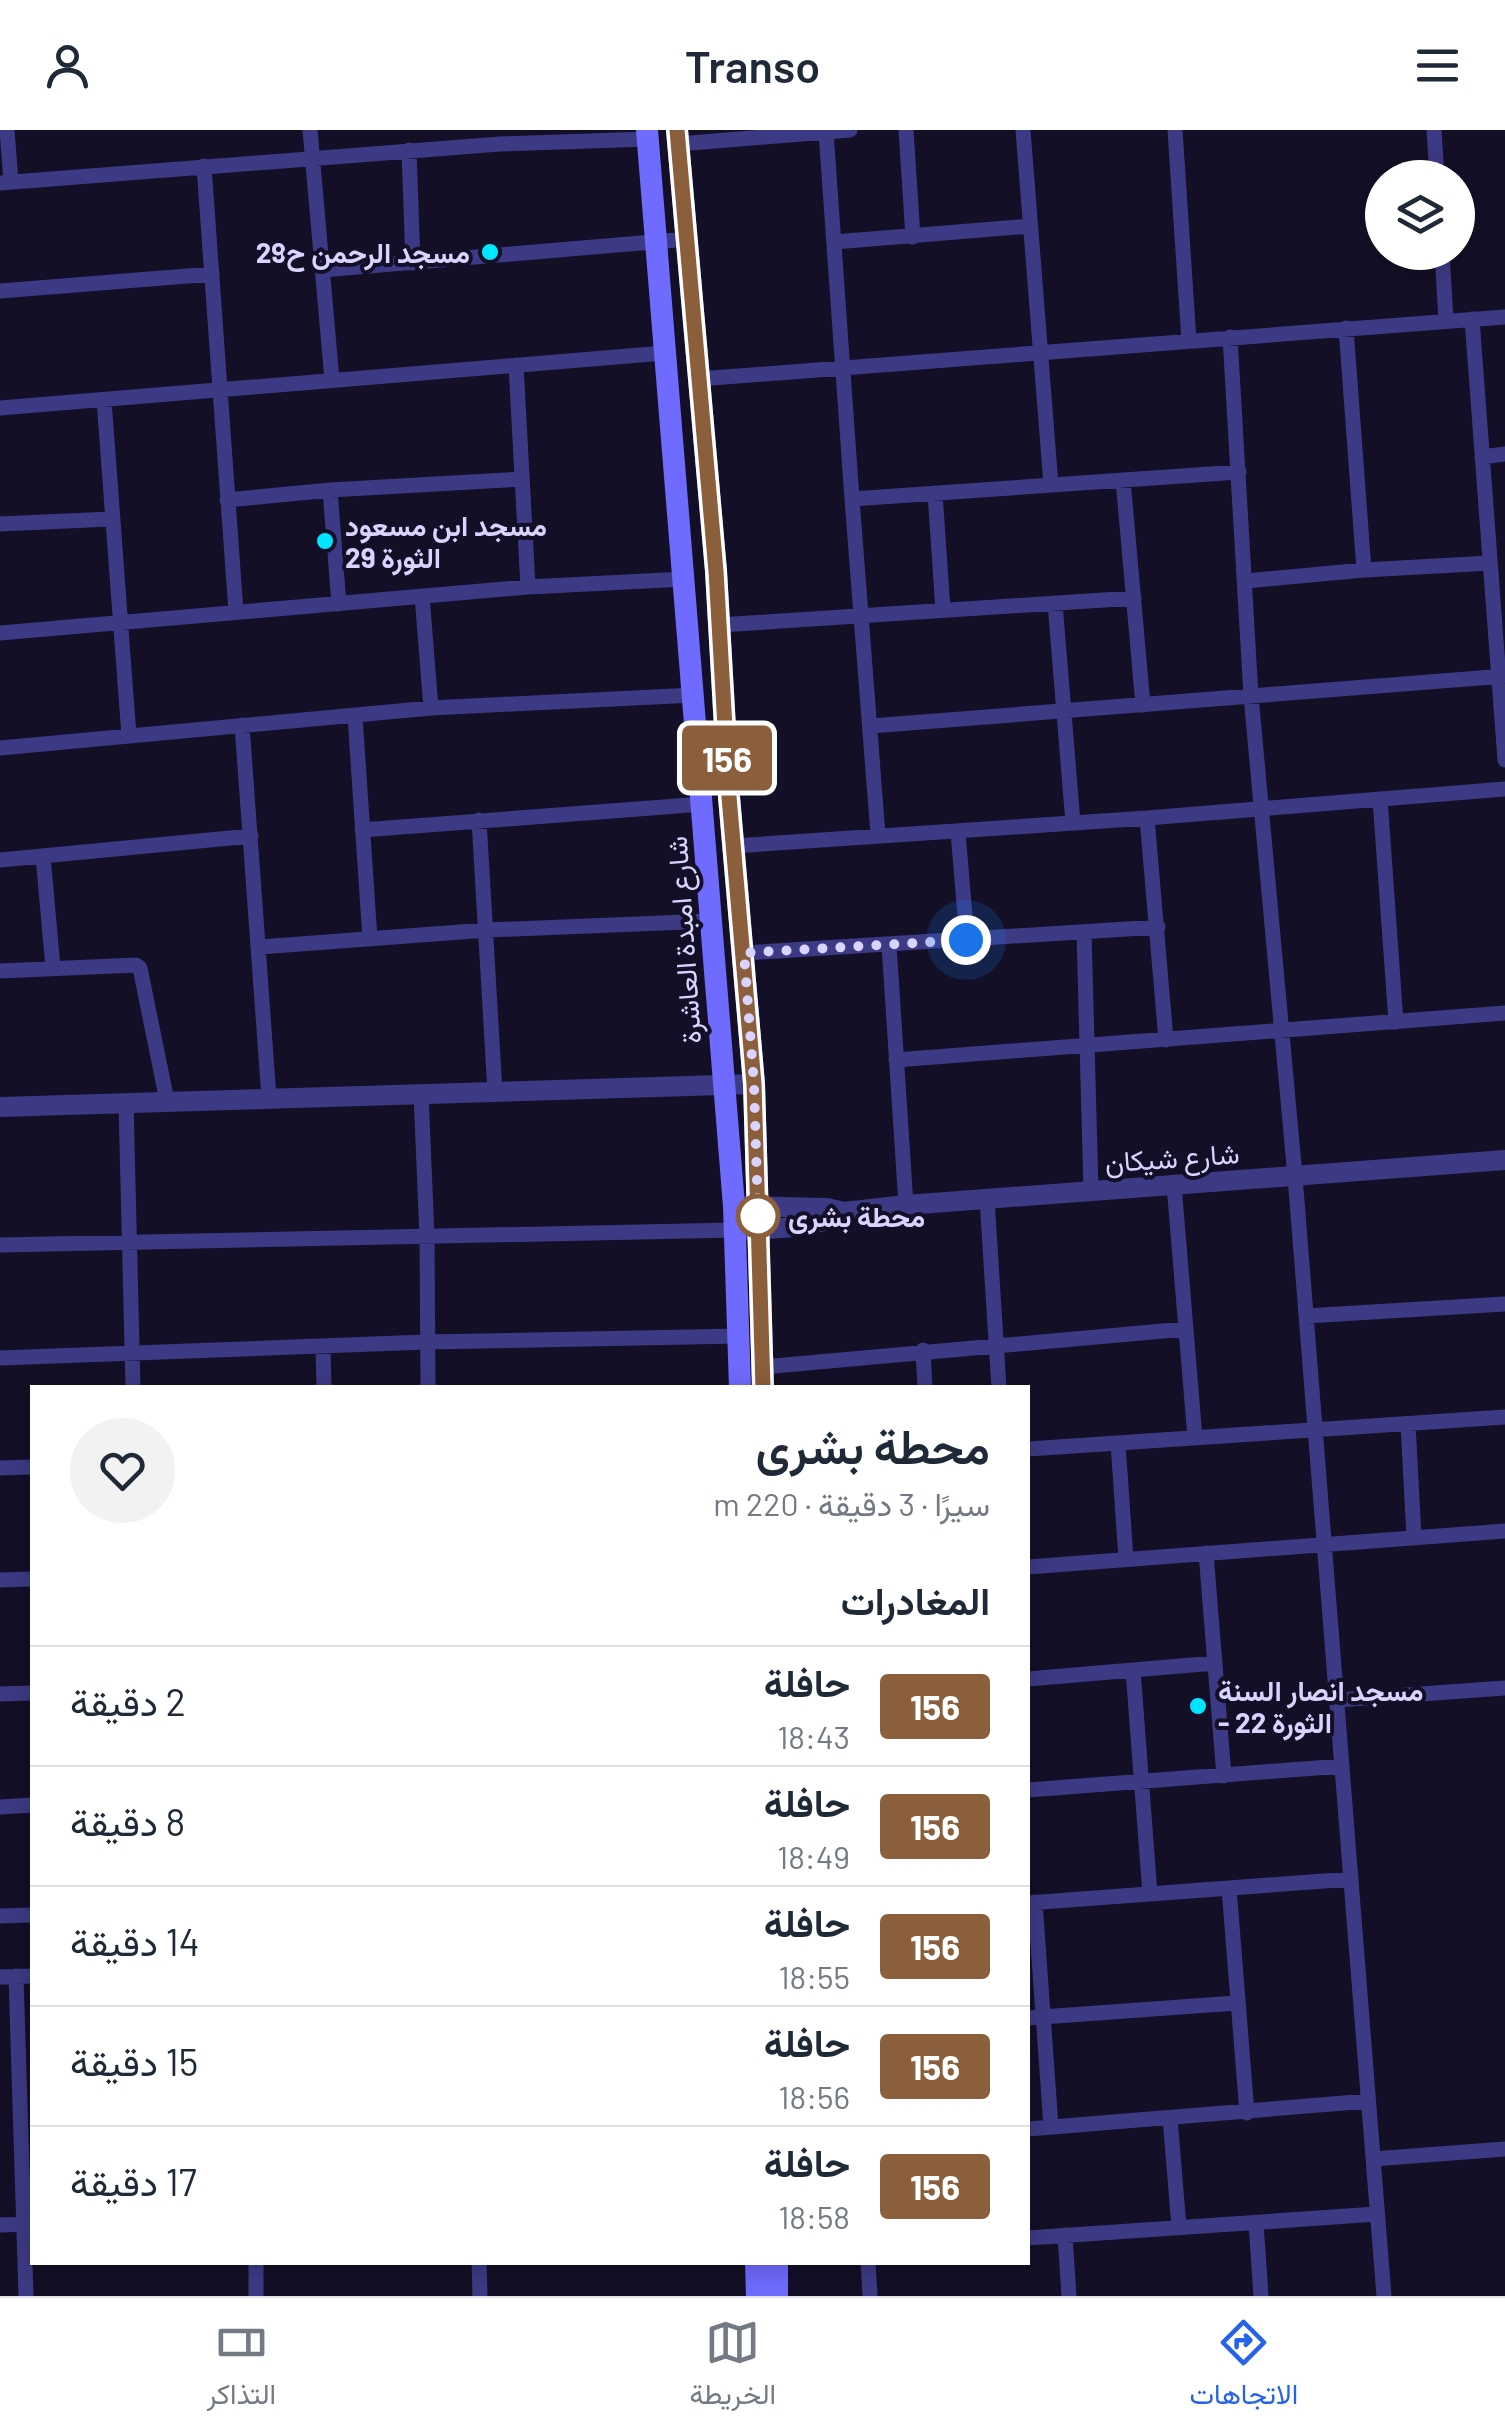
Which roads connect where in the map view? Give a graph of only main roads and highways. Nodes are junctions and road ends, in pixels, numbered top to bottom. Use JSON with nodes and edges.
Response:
{"nodes":[{"id":1,"x":647,"y":134,"type":"edge"},
{"id":2,"x":677,"y":137,"type":"edge"},
{"id":3,"x":721,"y":656,"type":"junction"},
{"id":4,"x":692,"y":658,"type":"junction"},
{"id":5,"x":763,"y":1377,"type":"edge"},
{"id":6,"x":740,"y":1385,"type":"edge"},
{"id":7,"x":756,"y":2265,"type":"edge"},
{"id":8,"x":777,"y":2265,"type":"edge"},
{"id":9,"x":757,"y":2296,"type":"edge"},
{"id":10,"x":777,"y":2296,"type":"edge"}],
"edges":[{"from":1,"to":4,"type":"main road","name":"شارع امبدة العاشرة"},
{"from":2,"to":3,"type":"main road","name":"شارع امبدة العاشرة"},
{"from":3,"to":4,"type":"main road"},
{"from":3,"to":5,"type":"main road","name":"شارع امبدة العاشرة"},
{"from":4,"to":6,"type":"main road","name":"شارع امبدة العاشرة"},
{"from":7,"to":9,"type":"main road"},
{"from":8,"to":10,"type":"main road"}]}
